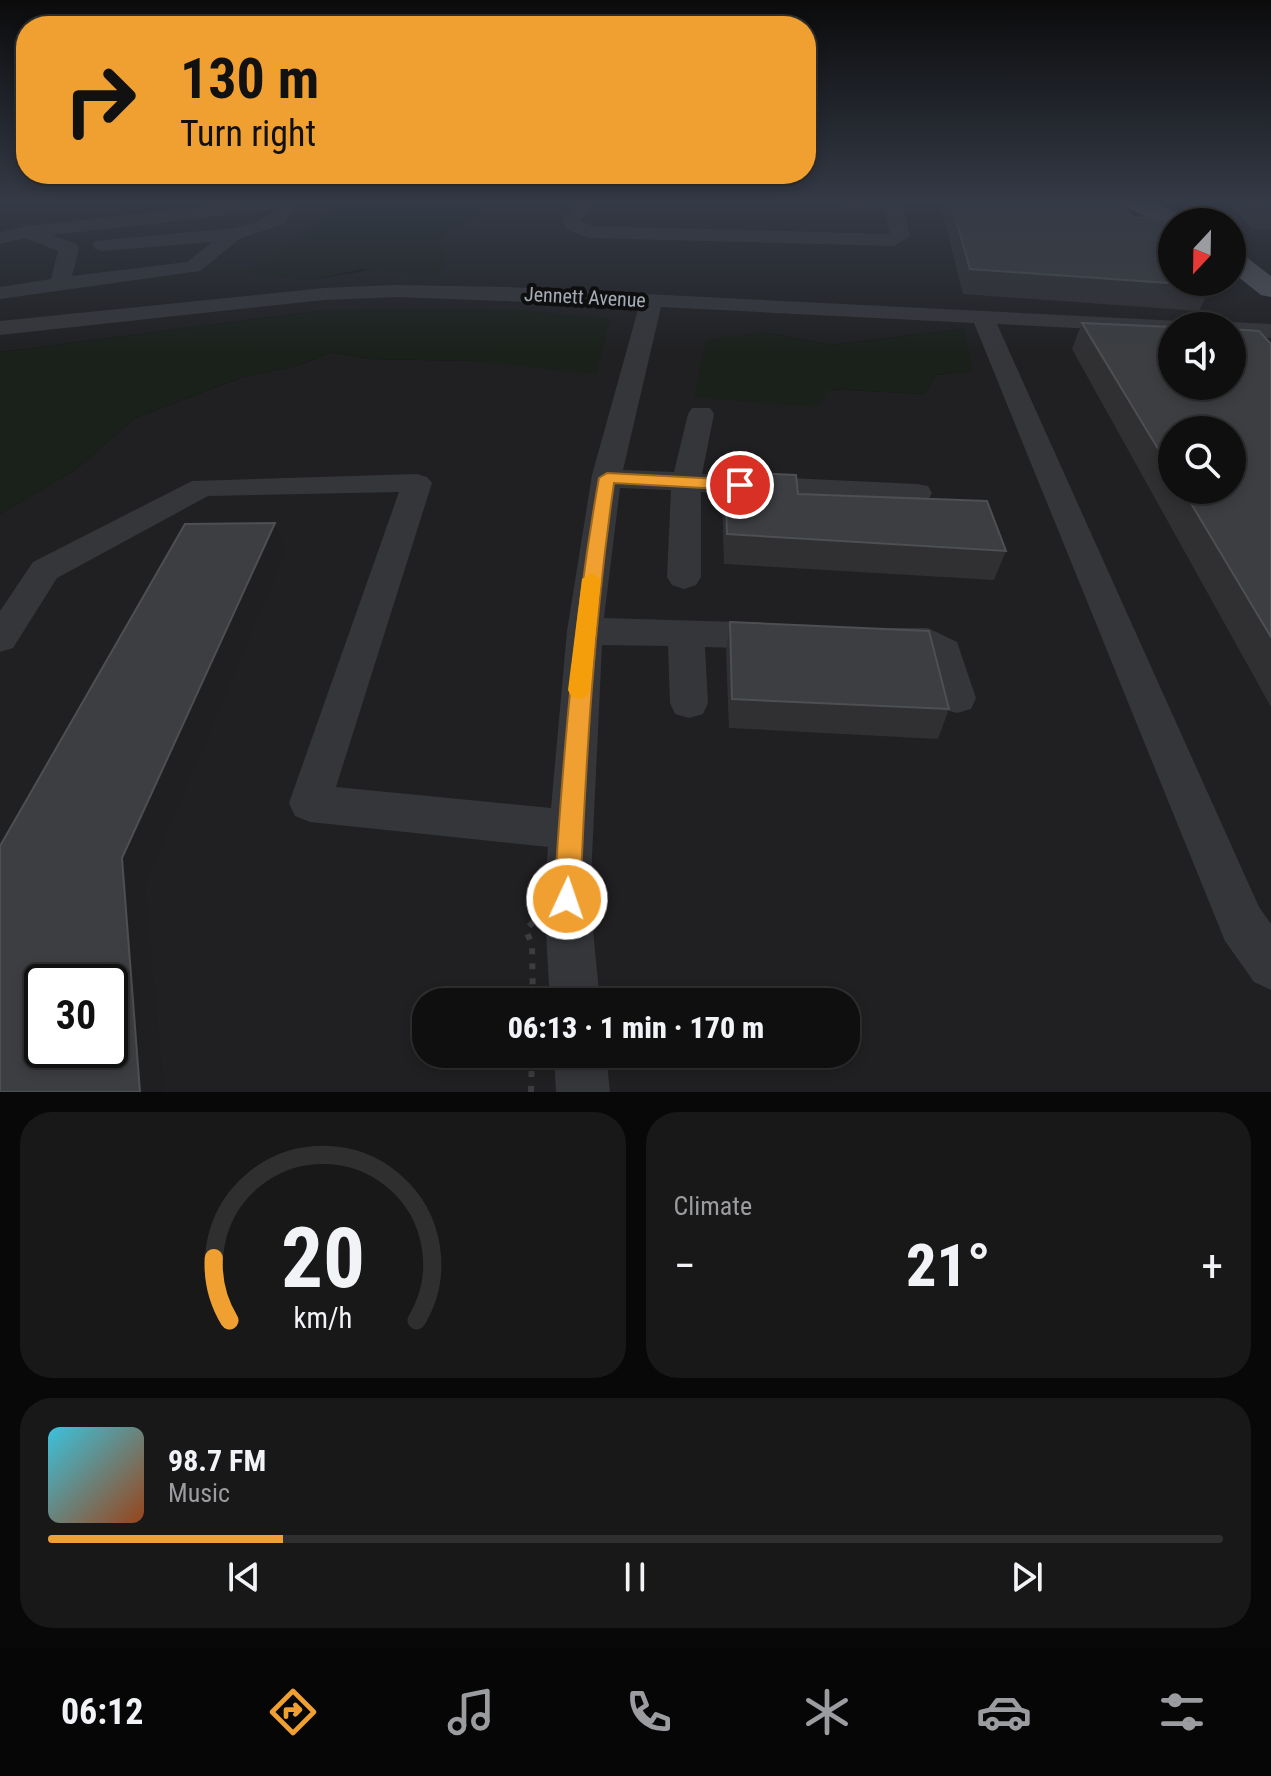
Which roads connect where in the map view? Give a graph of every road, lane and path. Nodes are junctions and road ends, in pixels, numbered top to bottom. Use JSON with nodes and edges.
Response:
{"nodes":[{"id":1,"x":68,"y":252,"type":"edge"},
{"id":2,"x":212,"y":252,"type":"edge"},
{"id":3,"x":1246,"y":270,"type":"edge"},
{"id":4,"x":60,"y":284,"type":"junction"},
{"id":5,"x":1271,"y":289,"type":"edge"},
{"id":6,"x":0,"y":293,"type":"edge"},
{"id":7,"x":651,"y":301,"type":"junction"},
{"id":8,"x":983,"y":317,"type":"junction"},
{"id":9,"x":1158,"y":325,"type":"edge"},
{"id":10,"x":0,"y":328,"type":"edge"},
{"id":11,"x":1246,"y":330,"type":"edge"},
{"id":12,"x":1271,"y":331,"type":"edge"},
{"id":13,"x":701,"y":414,"type":"dead end"},
{"id":14,"x":607,"y":478,"type":"junction"},
{"id":15,"x":686,"y":482,"type":"junction"},
{"id":16,"x":917,"y":493,"type":"dead end"},
{"id":17,"x":684,"y":577,"type":"dead end"},
{"id":18,"x":585,"y":631,"type":"junction"},
{"id":19,"x":686,"y":633,"type":"junction"},
{"id":20,"x":807,"y":638,"type":"edge"},
{"id":21,"x":0,"y":639,"type":"edge"},
{"id":22,"x":853,"y":639,"type":"edge"},
{"id":23,"x":957,"y":698,"type":"dead end"},
{"id":24,"x":689,"y":703,"type":"dead end"},
{"id":25,"x":571,"y":830,"type":"junction"},
{"id":26,"x":1271,"y":965,"type":"edge"},
{"id":27,"x":574,"y":988,"type":"edge"},
{"id":28,"x":532,"y":1068,"type":"edge"},
{"id":29,"x":581,"y":1068,"type":"edge"},
{"id":30,"x":531,"y":1092,"type":"edge"},
{"id":31,"x":583,"y":1092,"type":"edge"}],
"edges":[{"from":1,"to":4,"type":"street"},
{"from":2,"to":4,"type":"street"},
{"from":3,"to":5,"type":"main road"},
{"from":4,"to":6,"type":"street"},
{"from":7,"to":8,"type":"street","name":"Jennett Avenue"},
{"from":7,"to":10,"type":"street","name":"Jennett Avenue"},
{"from":7,"to":14,"type":"street"},
{"from":8,"to":9,"type":"street","name":"Jennett Avenue"},
{"from":8,"to":26,"type":"street"},
{"from":11,"to":12,"type":"street"},
{"from":13,"to":15,"type":"street"},
{"from":14,"to":15,"type":"street"},
{"from":14,"to":18,"type":"street"},
{"from":15,"to":16,"type":"street"},
{"from":15,"to":17,"type":"street"},
{"from":18,"to":19,"type":"street"},
{"from":18,"to":25,"type":"street"},
{"from":19,"to":20,"type":"street"},
{"from":19,"to":24,"type":"street"},
{"from":21,"to":25,"type":"street"},
{"from":22,"to":23,"type":"street"},
{"from":25,"to":27,"type":"street"},
{"from":28,"to":30,"type":"path"},
{"from":29,"to":31,"type":"street"}]}
